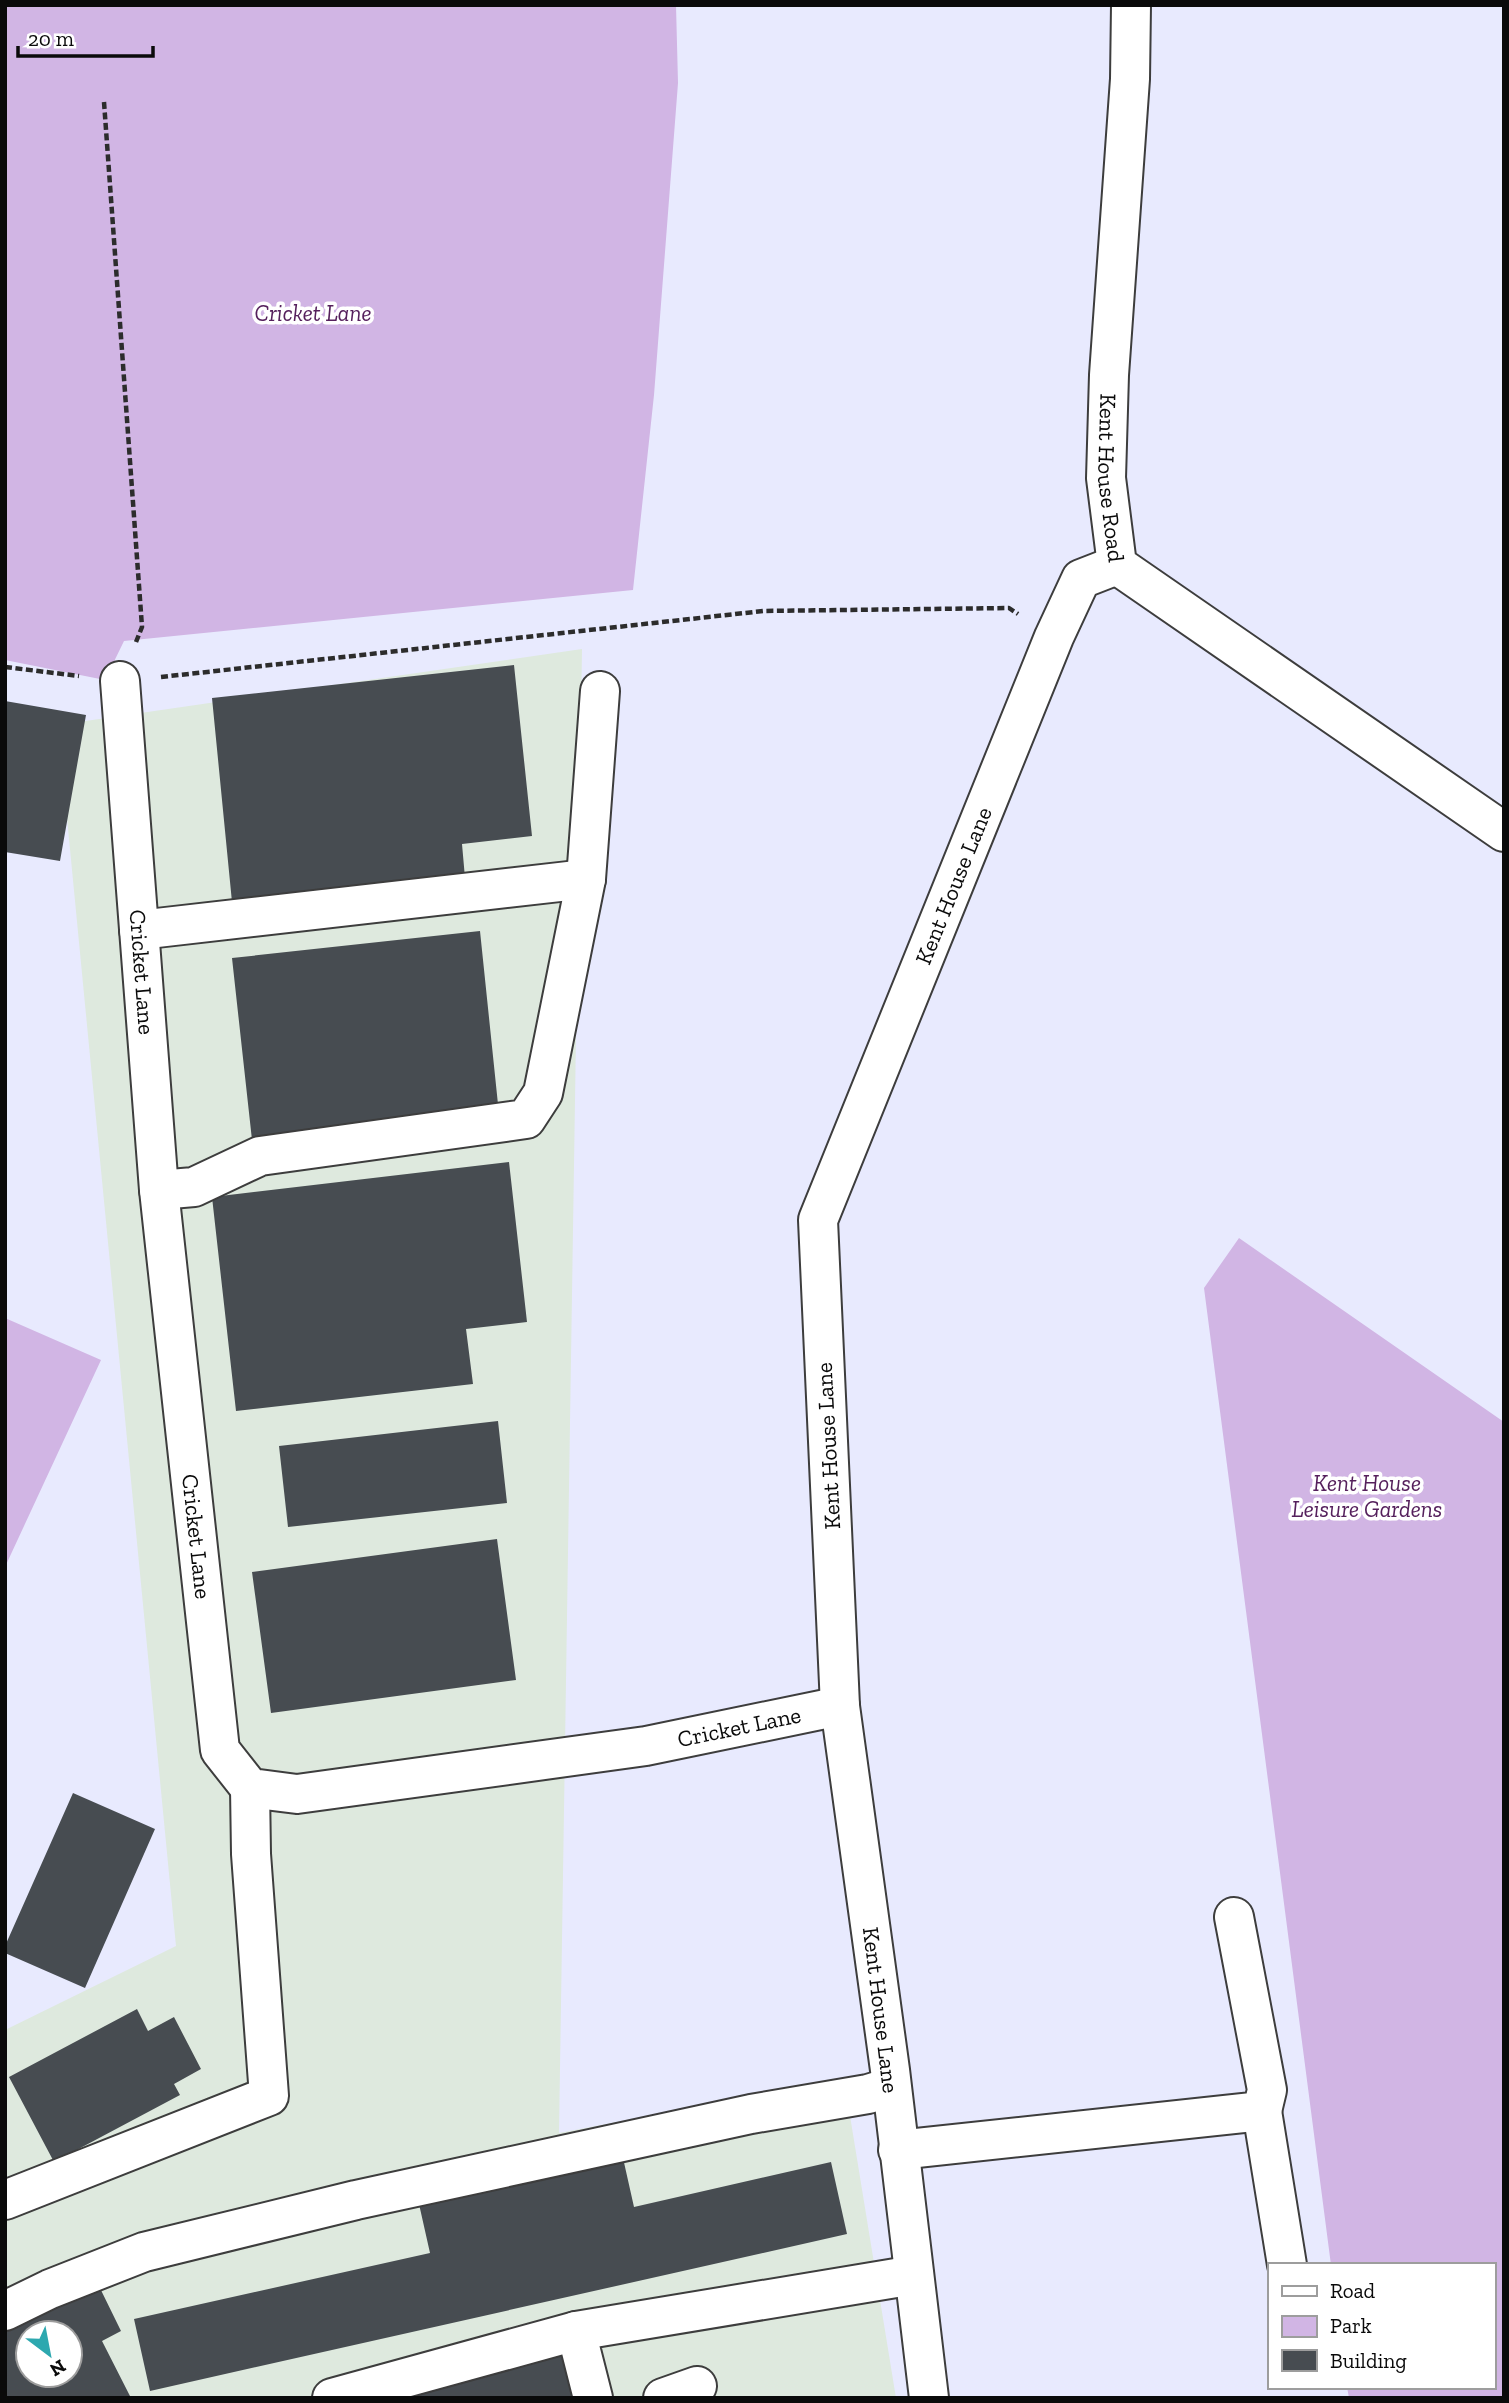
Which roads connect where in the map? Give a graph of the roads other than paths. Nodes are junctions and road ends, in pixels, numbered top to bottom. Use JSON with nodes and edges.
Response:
{"nodes":[{"id":1,"x":1131,"y":5,"type":"edge"},
{"id":2,"x":1117,"y":565,"type":"junction"},
{"id":3,"x":120,"y":681,"type":"road end"},
{"id":4,"x":600,"y":691,"type":"dead end"},
{"id":5,"x":1504,"y":832,"type":"edge"},
{"id":6,"x":586,"y":880,"type":"junction"},
{"id":7,"x":139,"y":930,"type":"junction"},
{"id":8,"x":159,"y":1190,"type":"junction"},
{"id":9,"x":840,"y":1706,"type":"junction"},
{"id":10,"x":250,"y":1788,"type":"junction"},
{"id":11,"x":1234,"y":1917,"type":"dead end"},
{"id":12,"x":891,"y":2087,"type":"junction"},
{"id":13,"x":1262,"y":2112,"type":"junction"},
{"id":14,"x":898,"y":2150,"type":"junction"},
{"id":15,"x":5,"y":2200,"type":"edge"},
{"id":16,"x":1287,"y":2263,"type":"edge"},
{"id":17,"x":914,"y":2275,"type":"junction"},
{"id":18,"x":5,"y":2311,"type":"edge"},
{"id":19,"x":576,"y":2331,"type":"junction"},
{"id":20,"x":332,"y":2398,"type":"edge"},
{"id":21,"x":593,"y":2398,"type":"edge"},
{"id":22,"x":929,"y":2398,"type":"edge"}],
"edges":[{"from":1,"to":2,"type":"street","name":"Kent House Road"},
{"from":2,"to":5,"type":"street","name":"Kent House Road"},
{"from":2,"to":9,"type":"street","name":"Kent House Lane"},
{"from":3,"to":7,"type":"street","name":"Cricket Lane"},
{"from":4,"to":6,"type":"street"},
{"from":6,"to":7,"type":"street"},
{"from":6,"to":8,"type":"street"},
{"from":7,"to":8,"type":"street","name":"Cricket Lane"},
{"from":8,"to":10,"type":"street","name":"Cricket Lane"},
{"from":9,"to":10,"type":"street","name":"Cricket Lane"},
{"from":9,"to":12,"type":"street","name":"Kent House Lane"},
{"from":10,"to":15,"type":"street"},
{"from":11,"to":13,"type":"street"},
{"from":12,"to":14,"type":"street","name":"Kent House Lane"},
{"from":12,"to":18,"type":"street"},
{"from":13,"to":14,"type":"street"},
{"from":13,"to":16,"type":"street"},
{"from":14,"to":17,"type":"street","name":"Kent House Lane"},
{"from":17,"to":19,"type":"street"},
{"from":17,"to":22,"type":"street","name":"Kent House Lane"},
{"from":19,"to":20,"type":"street"},
{"from":19,"to":21,"type":"street"}]}
